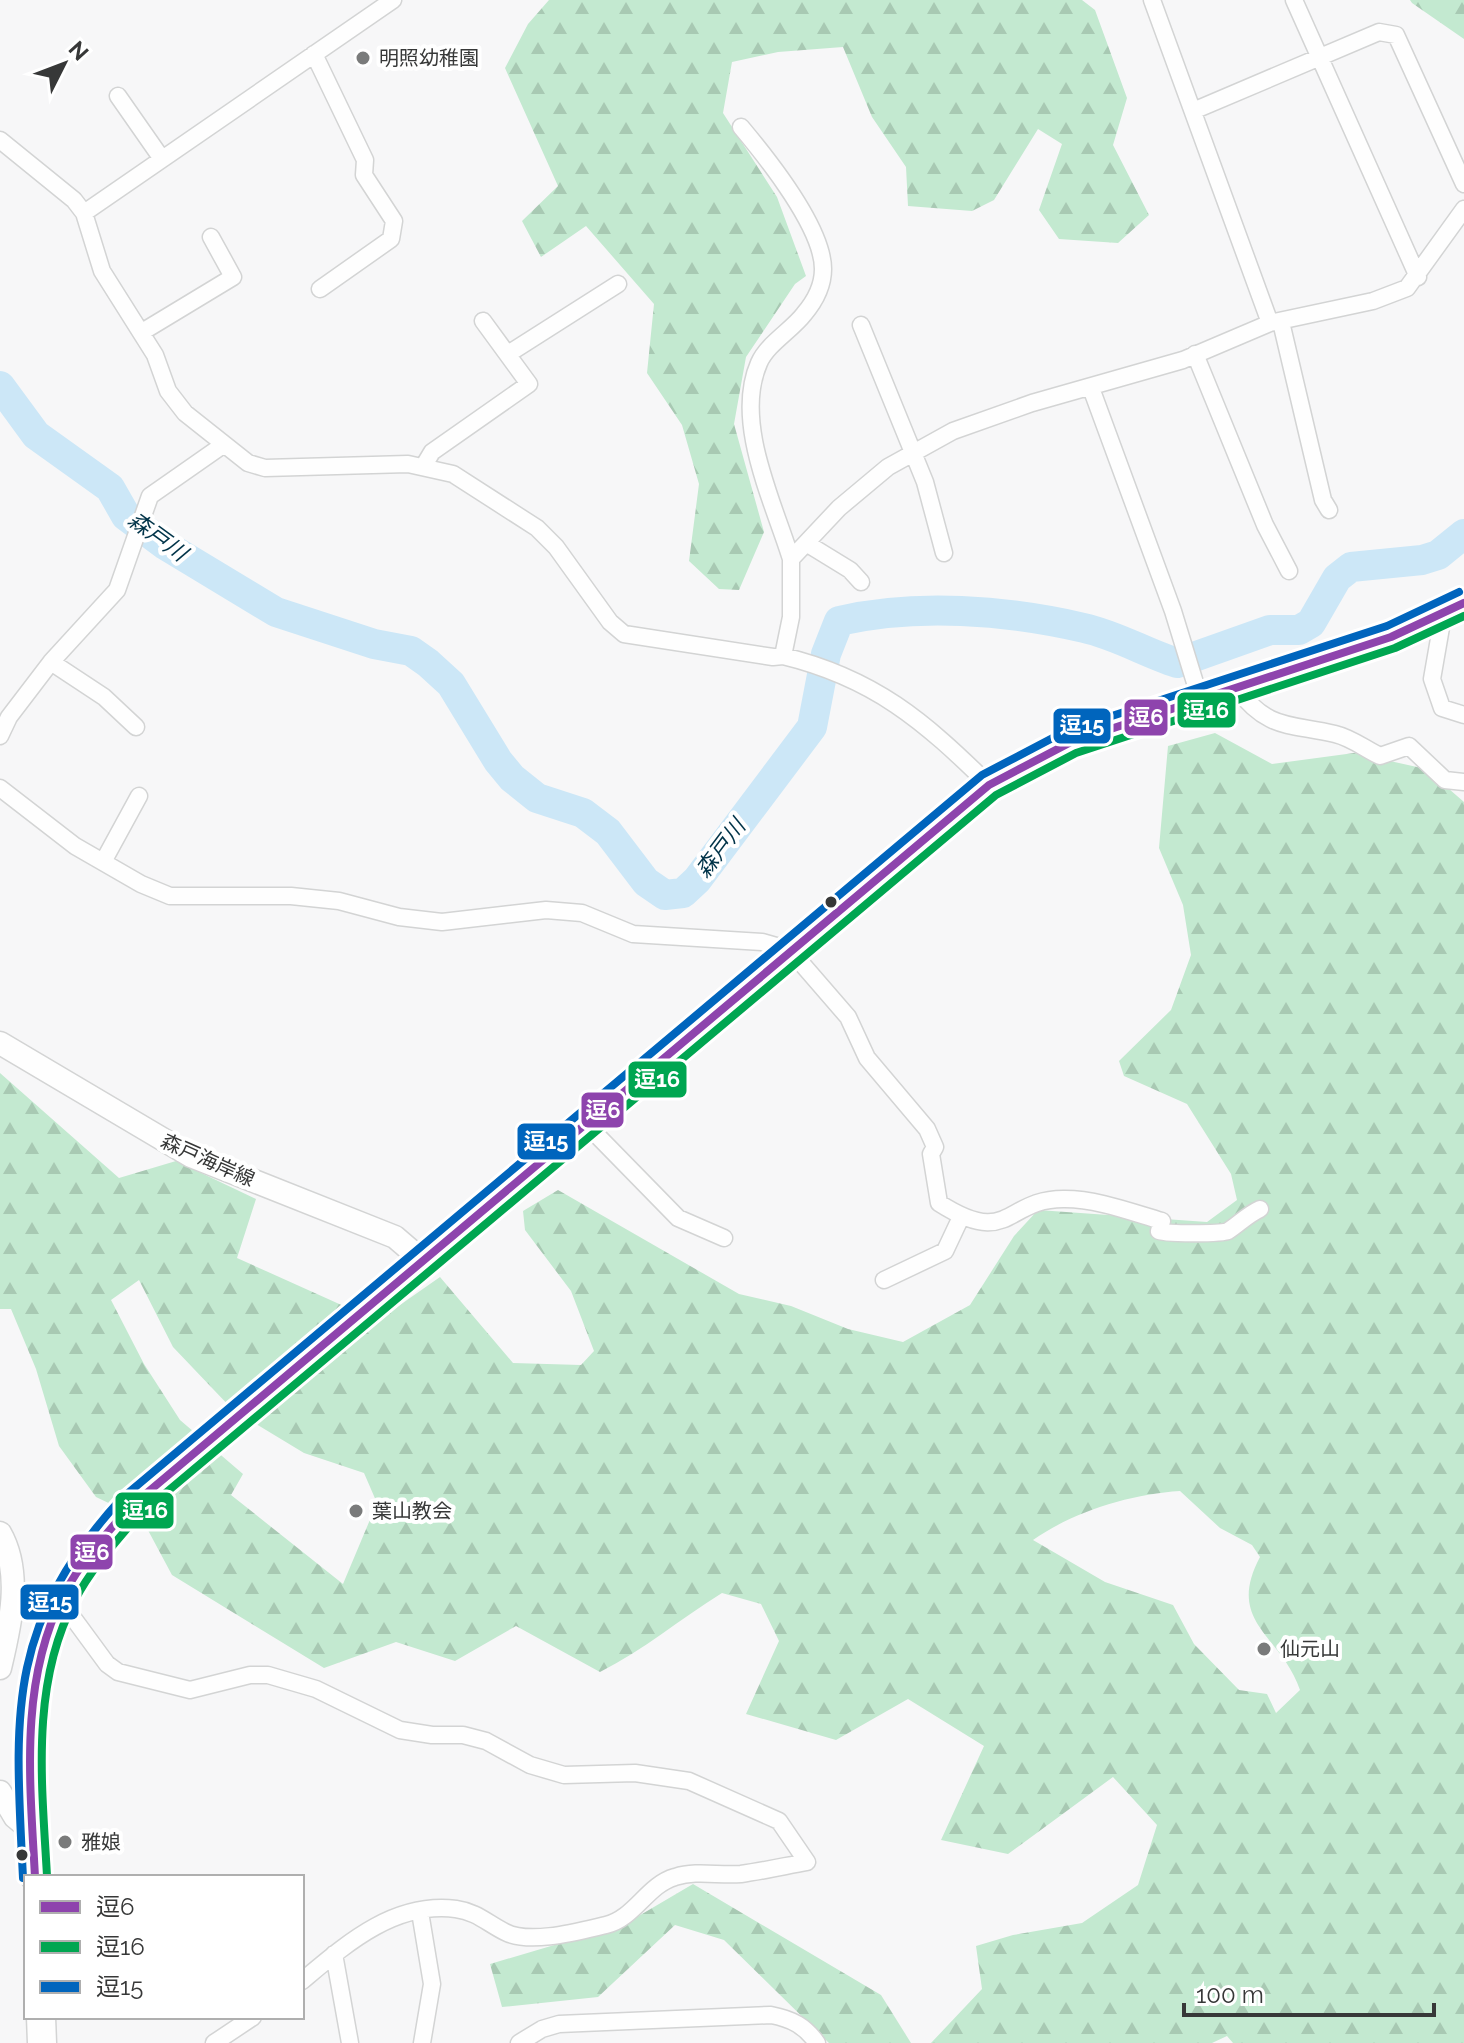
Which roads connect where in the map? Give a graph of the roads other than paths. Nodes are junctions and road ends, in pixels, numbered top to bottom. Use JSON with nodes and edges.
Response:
{"nodes":[{"id":1,"x":393,"y":0,"type":"edge"},
{"id":2,"x":1152,"y":0,"type":"edge"},
{"id":3,"x":1294,"y":0,"type":"edge"},
{"id":4,"x":375,"y":6,"type":"edge"},
{"id":5,"x":314,"y":54,"type":"junction"},
{"id":6,"x":1321,"y":56,"type":"junction"},
{"id":7,"x":118,"y":96,"type":"dead end"},
{"id":8,"x":1193,"y":111,"type":"junction"},
{"id":9,"x":741,"y":127,"type":"dead end"},
{"id":10,"x":0,"y":140,"type":"edge"},
{"id":11,"x":162,"y":159,"type":"junction"},
{"id":12,"x":1464,"y":184,"type":"edge"},
{"id":13,"x":1464,"y":209,"type":"edge"},
{"id":14,"x":84,"y":213,"type":"junction"},
{"id":15,"x":211,"y":237,"type":"dead end"},
{"id":16,"x":1418,"y":277,"type":"junction"},
{"id":17,"x":618,"y":284,"type":"dead end"},
{"id":18,"x":320,"y":289,"type":"dead end"},
{"id":19,"x":483,"y":321,"type":"dead end"},
{"id":20,"x":1275,"y":322,"type":"junction"},
{"id":21,"x":861,"y":325,"type":"dead end"},
{"id":22,"x":142,"y":332,"type":"junction"},
{"id":23,"x":508,"y":354,"type":"junction"},
{"id":24,"x":1195,"y":354,"type":"junction"},
{"id":25,"x":1091,"y":388,"type":"junction"},
{"id":26,"x":223,"y":445,"type":"junction"},
{"id":27,"x":913,"y":453,"type":"junction"},
{"id":28,"x":423,"y":467,"type":"junction"},
{"id":29,"x":1329,"y":510,"type":"dead end"},
{"id":30,"x":806,"y":543,"type":"junction"},
{"id":31,"x":944,"y":553,"type":"dead end"},
{"id":32,"x":791,"y":559,"type":"junction"},
{"id":33,"x":1289,"y":571,"type":"dead end"},
{"id":34,"x":861,"y":582,"type":"dead end"},
{"id":35,"x":1453,"y":610,"type":"edge"},
{"id":36,"x":783,"y":656,"type":"junction"},
{"id":37,"x":51,"y":662,"type":"junction"},
{"id":38,"x":1235,"y":687,"type":"junction"},
{"id":39,"x":1200,"y":699,"type":"junction"},
{"id":40,"x":1464,"y":715,"type":"edge"},
{"id":41,"x":136,"y":727,"type":"dead end"},
{"id":42,"x":0,"y":736,"type":"edge"},
{"id":43,"x":1464,"y":782,"type":"edge"},
{"id":44,"x":989,"y":785,"type":"junction"},
{"id":45,"x":0,"y":788,"type":"edge"},
{"id":46,"x":139,"y":796,"type":"dead end"},
{"id":47,"x":103,"y":862,"type":"junction"},
{"id":48,"x":790,"y":950,"type":"junction"},
{"id":49,"x":0,"y":1043,"type":"edge"},
{"id":50,"x":585,"y":1123,"type":"junction"},
{"id":51,"x":1260,"y":1209,"type":"dead end"},
{"id":52,"x":961,"y":1217,"type":"junction"},
{"id":53,"x":724,"y":1238,"type":"dead end"},
{"id":54,"x":423,"y":1261,"type":"junction"},
{"id":55,"x":884,"y":1280,"type":"dead end"},
{"id":56,"x":362,"y":1309,"type":"tunnel mouth"},
{"id":57,"x":129,"y":1508,"type":"tunnel mouth"},
{"id":58,"x":0,"y":1533,"type":"edge"},
{"id":59,"x":60,"y":1600,"type":"junction"},
{"id":60,"x":0,"y":1668,"type":"edge"},
{"id":61,"x":0,"y":1792,"type":"edge"},
{"id":62,"x":33,"y":1832,"type":"junction"},
{"id":63,"x":35,"y":1875,"type":"edge"},
{"id":64,"x":420,"y":1912,"type":"junction"},
{"id":65,"x":334,"y":1954,"type":"junction"},
{"id":66,"x":304,"y":1979,"type":"edge"},
{"id":67,"x":41,"y":2019,"type":"edge"},
{"id":68,"x":250,"y":2019,"type":"edge"},
{"id":69,"x":42,"y":2043,"type":"edge"},
{"id":70,"x":214,"y":2043,"type":"edge"},
{"id":71,"x":350,"y":2043,"type":"edge"},
{"id":72,"x":422,"y":2043,"type":"edge"},
{"id":73,"x":519,"y":2043,"type":"edge"},
{"id":74,"x":817,"y":2043,"type":"edge"}],
"edges":[{"from":1,"to":4,"type":"street"},
{"from":2,"to":8,"type":"street"},
{"from":3,"to":6,"type":"street"},
{"from":4,"to":5,"type":"street"},
{"from":5,"to":11,"type":"street"},
{"from":5,"to":18,"type":"street"},
{"from":6,"to":8,"type":"street"},
{"from":6,"to":12,"type":"street"},
{"from":6,"to":16,"type":"street"},
{"from":7,"to":11,"type":"street"},
{"from":8,"to":20,"type":"street"},
{"from":9,"to":32,"type":"street"},
{"from":10,"to":14,"type":"street"},
{"from":11,"to":14,"type":"street"},
{"from":13,"to":16,"type":"street"},
{"from":14,"to":22,"type":"street"},
{"from":15,"to":22,"type":"street"},
{"from":16,"to":20,"type":"street"},
{"from":17,"to":23,"type":"street"},
{"from":19,"to":23,"type":"street"},
{"from":20,"to":24,"type":"street"},
{"from":20,"to":29,"type":"street"},
{"from":21,"to":27,"type":"street"},
{"from":22,"to":26,"type":"street"},
{"from":23,"to":28,"type":"street"},
{"from":24,"to":25,"type":"street"},
{"from":24,"to":33,"type":"street"},
{"from":25,"to":27,"type":"street"},
{"from":25,"to":39,"type":"street"},
{"from":26,"to":28,"type":"street"},
{"from":26,"to":37,"type":"street"},
{"from":27,"to":30,"type":"street"},
{"from":27,"to":31,"type":"street"},
{"from":28,"to":36,"type":"street"},
{"from":30,"to":32,"type":"street"},
{"from":30,"to":34,"type":"street"},
{"from":32,"to":36,"type":"street"},
{"from":35,"to":38,"type":"highway"},
{"from":35,"to":40,"type":"street"},
{"from":36,"to":44,"type":"street"},
{"from":37,"to":41,"type":"street"},
{"from":37,"to":42,"type":"street"},
{"from":38,"to":39,"type":"highway"},
{"from":38,"to":43,"type":"street"},
{"from":39,"to":44,"type":"highway"},
{"from":44,"to":48,"type":"highway"},
{"from":45,"to":47,"type":"street"},
{"from":46,"to":47,"type":"street"},
{"from":47,"to":48,"type":"street"},
{"from":48,"to":50,"type":"highway"},
{"from":48,"to":52,"type":"street"},
{"from":49,"to":54,"type":"main road","name":"森戸海岸線"},
{"from":50,"to":53,"type":"street"},
{"from":50,"to":54,"type":"highway"},
{"from":51,"to":52,"type":"street"},
{"from":52,"to":55,"type":"street"},
{"from":54,"to":56,"type":"highway"},
{"from":57,"to":59,"type":"highway"},
{"from":58,"to":60,"type":"main road"},
{"from":59,"to":62,"type":"highway"},
{"from":59,"to":64,"type":"street"},
{"from":61,"to":62,"type":"main road"},
{"from":62,"to":63,"type":"highway"},
{"from":64,"to":65,"type":"street"},
{"from":64,"to":72,"type":"street"},
{"from":65,"to":66,"type":"street"},
{"from":65,"to":71,"type":"street"},
{"from":67,"to":69,"type":"highway"},
{"from":68,"to":70,"type":"street"},
{"from":73,"to":74,"type":"street"}]}
